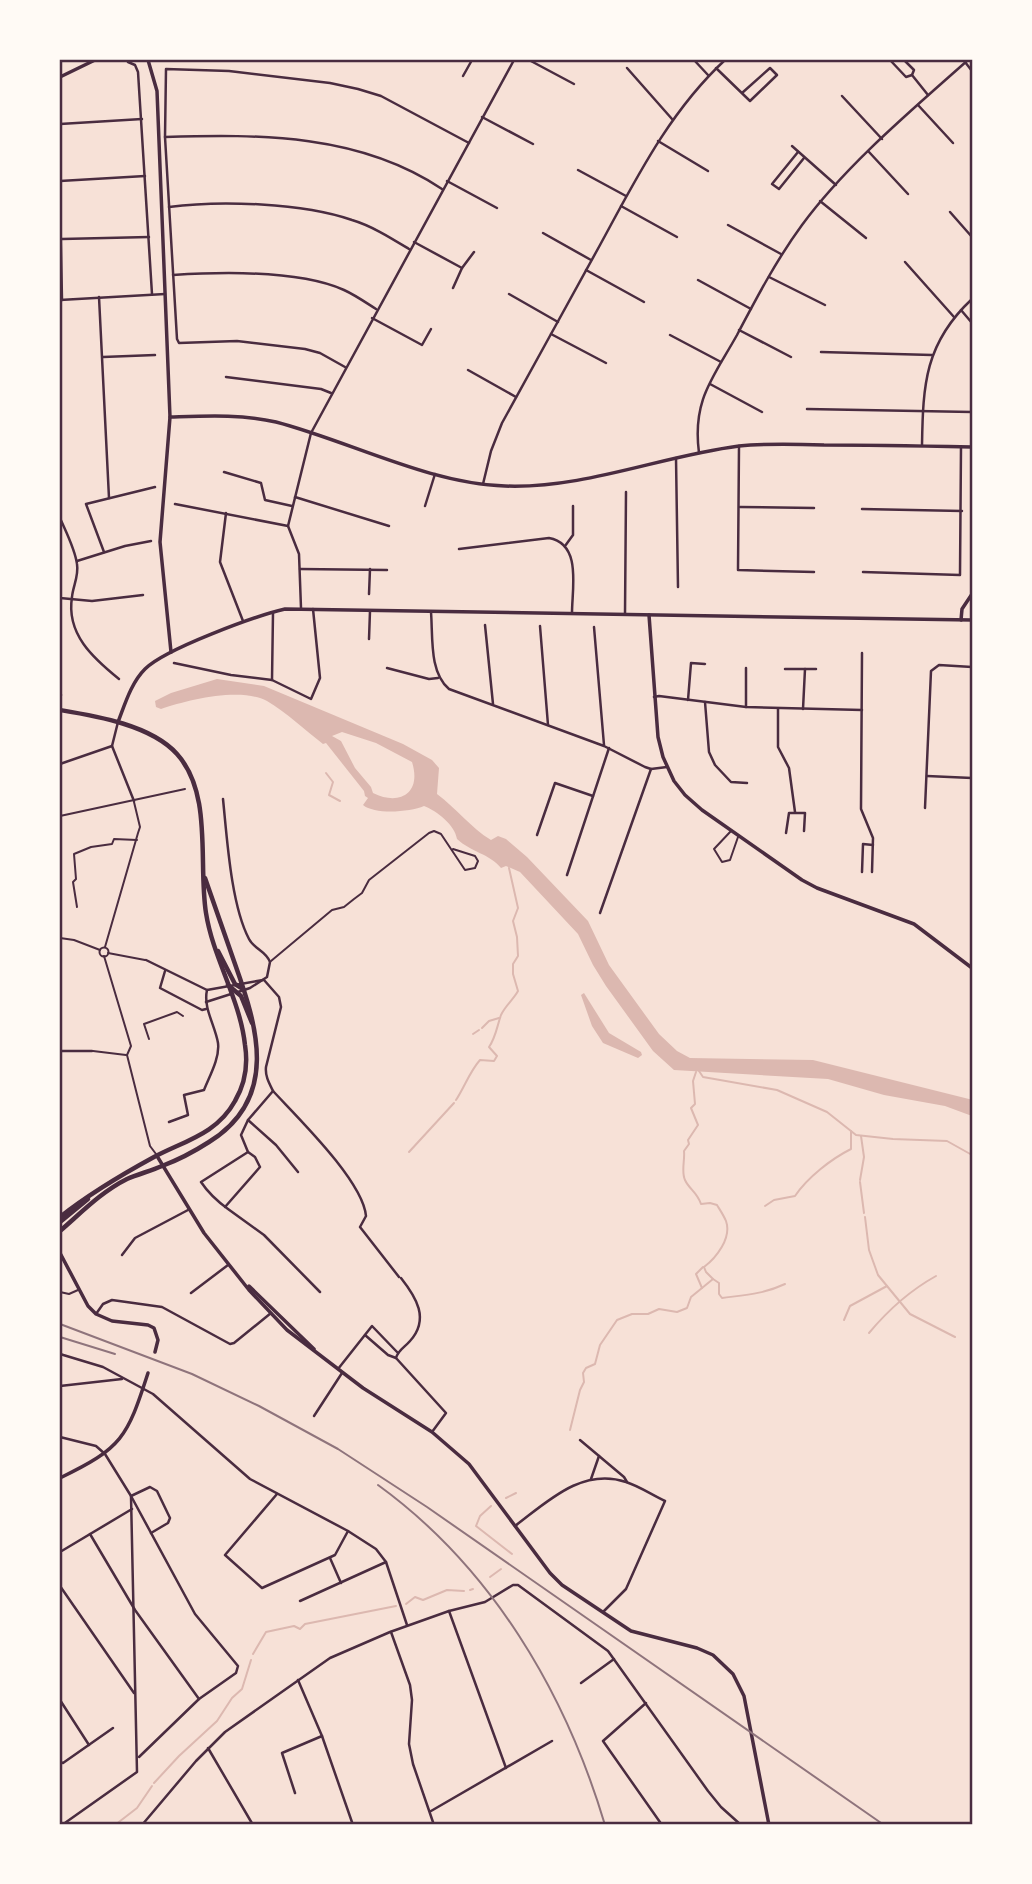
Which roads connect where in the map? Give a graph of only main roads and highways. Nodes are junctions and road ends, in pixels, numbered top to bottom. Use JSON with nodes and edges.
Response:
{"nodes":[{"id":1,"x":60,"y":710,"type":"edge"},
{"id":2,"x":203,"y":874,"type":"junction"},
{"id":3,"x":211,"y":936,"type":"junction"},
{"id":4,"x":228,"y":985,"type":"junction"},
{"id":5,"x":241,"y":991,"type":"junction"},
{"id":6,"x":93,"y":1194,"type":"junction"},
{"id":7,"x":60,"y":1217,"type":"edge"},
{"id":8,"x":60,"y":1222,"type":"edge"},
{"id":9,"x":60,"y":1231,"type":"edge"}],
"edges":[{"from":1,"to":2,"type":"main road"},
{"from":2,"to":3,"type":"main road"},
{"from":2,"to":5,"type":"main road"},
{"from":3,"to":4,"type":"main road"},
{"from":3,"to":5,"type":"main road"},
{"from":4,"to":5,"type":"main road"},
{"from":4,"to":6,"type":"main road"},
{"from":5,"to":9,"type":"main road"},
{"from":6,"to":7,"type":"main road"},
{"from":6,"to":8,"type":"main road"}]}
